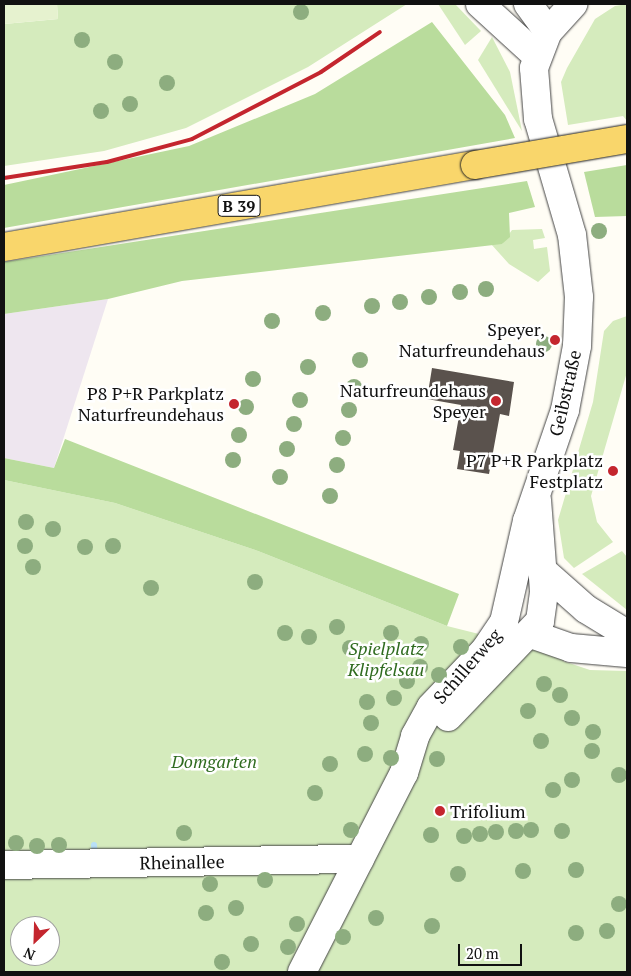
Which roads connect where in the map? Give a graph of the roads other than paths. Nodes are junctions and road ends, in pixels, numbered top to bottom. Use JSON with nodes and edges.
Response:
{"nodes":[{"id":1,"x":480,"y":4,"type":"edge"},
{"id":2,"x":528,"y":4,"type":"edge"},
{"id":3,"x":573,"y":4,"type":"edge"},
{"id":4,"x":543,"y":44,"type":"junction"},
{"id":5,"x":627,"y":139,"type":"edge"},
{"id":6,"x":4,"y":247,"type":"edge"},
{"id":7,"x":530,"y":570,"type":"junction"},
{"id":8,"x":531,"y":634,"type":"junction"},
{"id":9,"x":627,"y":634,"type":"edge"},
{"id":10,"x":627,"y":653,"type":"edge"},
{"id":11,"x":404,"y":773,"type":"junction"},
{"id":12,"x":360,"y":859,"type":"junction"},
{"id":13,"x":4,"y":865,"type":"edge"},
{"id":14,"x":302,"y":972,"type":"edge"}],
"edges":[{"from":1,"to":4,"type":"street"},
{"from":2,"to":4,"type":"street"},
{"from":3,"to":4,"type":"street"},
{"from":4,"to":7,"type":"street","name":"Geibstraße"},
{"from":5,"to":6,"type":"main road","number":"B 39","bridge":true},
{"from":7,"to":8,"type":"street","name":"Geibstraße"},
{"from":7,"to":9,"type":"street"},
{"from":7,"to":11,"type":"street","name":"Schillerweg"},
{"from":8,"to":10,"type":"street"},
{"from":8,"to":11,"type":"street","name":"Schillerweg"},
{"from":11,"to":12,"type":"street","name":"Schillerweg"},
{"from":12,"to":13,"type":"street","name":"Rheinallee"},
{"from":12,"to":14,"type":"street","name":"Schillerweg"}]}
